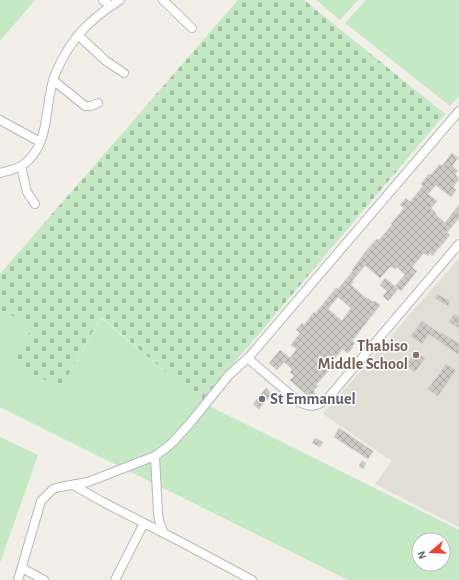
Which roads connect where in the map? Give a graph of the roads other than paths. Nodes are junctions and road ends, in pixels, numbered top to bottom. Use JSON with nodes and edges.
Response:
{"nodes":[{"id":1,"x":103,"y":0,"type":"edge"},
{"id":2,"x":120,"y":0,"type":"edge"},
{"id":3,"x":163,"y":0,"type":"edge"},
{"id":4,"x":111,"y":6,"type":"junction"},
{"id":5,"x":192,"y":28,"type":"dead end"},
{"id":6,"x":78,"y":34,"type":"junction"},
{"id":7,"x":124,"y":73,"type":"dead end"},
{"id":8,"x":53,"y":80,"type":"junction"},
{"id":9,"x":98,"y":103,"type":"dead end"},
{"id":10,"x":459,"y":111,"type":"edge"},
{"id":11,"x":0,"y":120,"type":"edge"},
{"id":12,"x":40,"y":142,"type":"junction"},
{"id":13,"x":21,"y":166,"type":"junction"},
{"id":14,"x":0,"y":173,"type":"edge"},
{"id":15,"x":35,"y":204,"type":"dead end"},
{"id":16,"x":459,"y":244,"type":"edge"},
{"id":17,"x":249,"y":357,"type":"junction"},
{"id":18,"x":155,"y":456,"type":"junction"},
{"id":19,"x":72,"y":485,"type":"junction"},
{"id":20,"x":144,"y":523,"type":"junction"},
{"id":21,"x":163,"y":532,"type":"junction"},
{"id":22,"x":22,"y":568,"type":"junction"},
{"id":23,"x":18,"y":580,"type":"edge"},
{"id":24,"x":44,"y":580,"type":"edge"},
{"id":25,"x":115,"y":580,"type":"edge"},
{"id":26,"x":252,"y":580,"type":"edge"}],
"edges":[{"from":1,"to":4,"type":"street"},
{"from":2,"to":4,"type":"street"},
{"from":3,"to":5,"type":"street"},
{"from":4,"to":6,"type":"street"},
{"from":6,"to":7,"type":"street"},
{"from":6,"to":8,"type":"street"},
{"from":8,"to":9,"type":"street"},
{"from":8,"to":12,"type":"street"},
{"from":10,"to":17,"type":"street"},
{"from":11,"to":12,"type":"street"},
{"from":12,"to":13,"type":"street"},
{"from":13,"to":14,"type":"street"},
{"from":13,"to":15,"type":"street"},
{"from":16,"to":17,"type":"street"},
{"from":17,"to":18,"type":"street"},
{"from":18,"to":19,"type":"street"},
{"from":18,"to":21,"type":"street"},
{"from":19,"to":20,"type":"street"},
{"from":19,"to":22,"type":"street"},
{"from":20,"to":21,"type":"street"},
{"from":20,"to":25,"type":"street"},
{"from":21,"to":26,"type":"street"},
{"from":22,"to":23,"type":"street"},
{"from":22,"to":24,"type":"street"}]}
